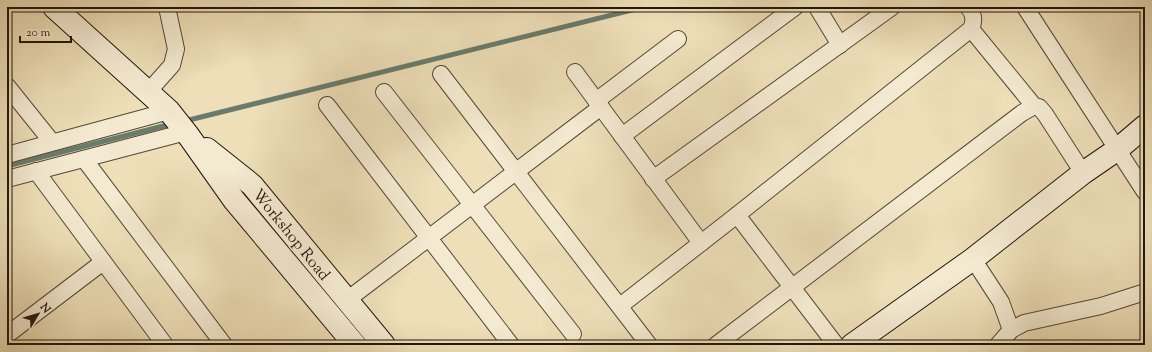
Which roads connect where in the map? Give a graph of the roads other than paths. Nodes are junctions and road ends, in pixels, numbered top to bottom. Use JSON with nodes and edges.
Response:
{"nodes":[{"id":1,"x":54,"y":7,"type":"edge"},
{"id":2,"x":167,"y":7,"type":"edge"},
{"id":3,"x":796,"y":7,"type":"edge"},
{"id":4,"x":817,"y":7,"type":"edge"},
{"id":5,"x":892,"y":7,"type":"edge"},
{"id":6,"x":968,"y":7,"type":"edge"},
{"id":7,"x":1025,"y":7,"type":"edge"},
{"id":8,"x":971,"y":29,"type":"junction"},
{"id":9,"x":678,"y":39,"type":"dead end"},
{"id":10,"x":840,"y":44,"type":"junction"},
{"id":11,"x":575,"y":72,"type":"dead end"},
{"id":12,"x":441,"y":74,"type":"dead end"},
{"id":13,"x":7,"y":86,"type":"edge"},
{"id":14,"x":148,"y":92,"type":"junction"},
{"id":15,"x":384,"y":92,"type":"dead end"},
{"id":16,"x":598,"y":104,"type":"junction"},
{"id":17,"x":328,"y":105,"type":"dead end"},
{"id":18,"x":1034,"y":106,"type":"junction"},
{"id":19,"x":180,"y":125,"type":"junction"},
{"id":20,"x":1145,"y":126,"type":"edge"},
{"id":21,"x":622,"y":136,"type":"junction"},
{"id":22,"x":52,"y":142,"type":"junction"},
{"id":23,"x":1118,"y":149,"type":"junction"},
{"id":24,"x":7,"y":155,"type":"edge"},
{"id":25,"x":84,"y":158,"type":"junction"},
{"id":26,"x":36,"y":171,"type":"junction"},
{"id":27,"x":516,"y":171,"type":"junction"},
{"id":28,"x":1083,"y":173,"type":"junction"},
{"id":29,"x":653,"y":178,"type":"junction"},
{"id":30,"x":7,"y":179,"type":"edge"},
{"id":31,"x":1145,"y":192,"type":"edge"},
{"id":32,"x":472,"y":205,"type":"junction"},
{"id":33,"x":737,"y":215,"type":"junction"},
{"id":34,"x":429,"y":238,"type":"junction"},
{"id":35,"x":701,"y":243,"type":"junction"},
{"id":36,"x":973,"y":259,"type":"junction"},
{"id":37,"x":103,"y":262,"type":"junction"},
{"id":38,"x":792,"y":288,"type":"junction"},
{"id":39,"x":1145,"y":292,"type":"edge"},
{"id":40,"x":347,"y":300,"type":"junction"},
{"id":41,"x":620,"y":306,"type":"junction"},
{"id":42,"x":1010,"y":330,"type":"junction"},
{"id":43,"x":573,"y":334,"type":"dead end"},
{"id":44,"x":7,"y":335,"type":"edge"},
{"id":45,"x":14,"y":345,"type":"edge"},
{"id":46,"x":165,"y":345,"type":"edge"},
{"id":47,"x":224,"y":345,"type":"edge"},
{"id":48,"x":355,"y":345,"type":"edge"},
{"id":49,"x":384,"y":345,"type":"edge"},
{"id":50,"x":511,"y":345,"type":"edge"},
{"id":51,"x":649,"y":345,"type":"edge"},
{"id":52,"x":716,"y":345,"type":"edge"},
{"id":53,"x":836,"y":345,"type":"edge"},
{"id":54,"x":852,"y":345,"type":"edge"},
{"id":55,"x":998,"y":345,"type":"edge"}],
"edges":[{"from":1,"to":14,"type":"main road","name":"Workshop Road"},
{"from":2,"to":14,"type":"street"},
{"from":3,"to":21,"type":"street"},
{"from":4,"to":10,"type":"street"},
{"from":5,"to":10,"type":"street"},
{"from":6,"to":8,"type":"street"},
{"from":7,"to":23,"type":"street"},
{"from":8,"to":18,"type":"street"},
{"from":8,"to":33,"type":"street"},
{"from":9,"to":16,"type":"street"},
{"from":10,"to":29,"type":"street"},
{"from":11,"to":16,"type":"street"},
{"from":12,"to":27,"type":"street"},
{"from":13,"to":22,"type":"street"},
{"from":14,"to":19,"type":"main road","name":"Workshop Road"},
{"from":15,"to":32,"type":"street"},
{"from":16,"to":21,"type":"street"},
{"from":16,"to":27,"type":"street"},
{"from":17,"to":34,"type":"street"},
{"from":18,"to":28,"type":"street"},
{"from":18,"to":38,"type":"street"},
{"from":19,"to":22,"type":"street"},
{"from":19,"to":25,"type":"street"},
{"from":19,"to":40,"type":"main road","name":"Workshop Road"},
{"from":19,"to":48,"type":"main road","name":"Workshop Road"},
{"from":20,"to":23,"type":"main road"},
{"from":21,"to":29,"type":"street"},
{"from":22,"to":24,"type":"street"},
{"from":23,"to":28,"type":"main road"},
{"from":23,"to":31,"type":"street"},
{"from":25,"to":26,"type":"street"},
{"from":25,"to":47,"type":"street"},
{"from":26,"to":30,"type":"street"},
{"from":26,"to":37,"type":"street"},
{"from":27,"to":32,"type":"street"},
{"from":27,"to":41,"type":"street"},
{"from":28,"to":36,"type":"main road"},
{"from":29,"to":35,"type":"street"},
{"from":32,"to":34,"type":"street"},
{"from":32,"to":43,"type":"street"},
{"from":33,"to":35,"type":"street"},
{"from":33,"to":38,"type":"street"},
{"from":34,"to":40,"type":"street"},
{"from":34,"to":50,"type":"street"},
{"from":35,"to":41,"type":"street"},
{"from":36,"to":42,"type":"street"},
{"from":36,"to":54,"type":"main road"},
{"from":37,"to":44,"type":"street"},
{"from":37,"to":46,"type":"street"},
{"from":38,"to":52,"type":"street"},
{"from":38,"to":53,"type":"street"},
{"from":39,"to":42,"type":"street"},
{"from":40,"to":49,"type":"main road","name":"Workshop Road"},
{"from":41,"to":51,"type":"street"},
{"from":42,"to":55,"type":"street"},
{"from":44,"to":45,"type":"street"}]}
